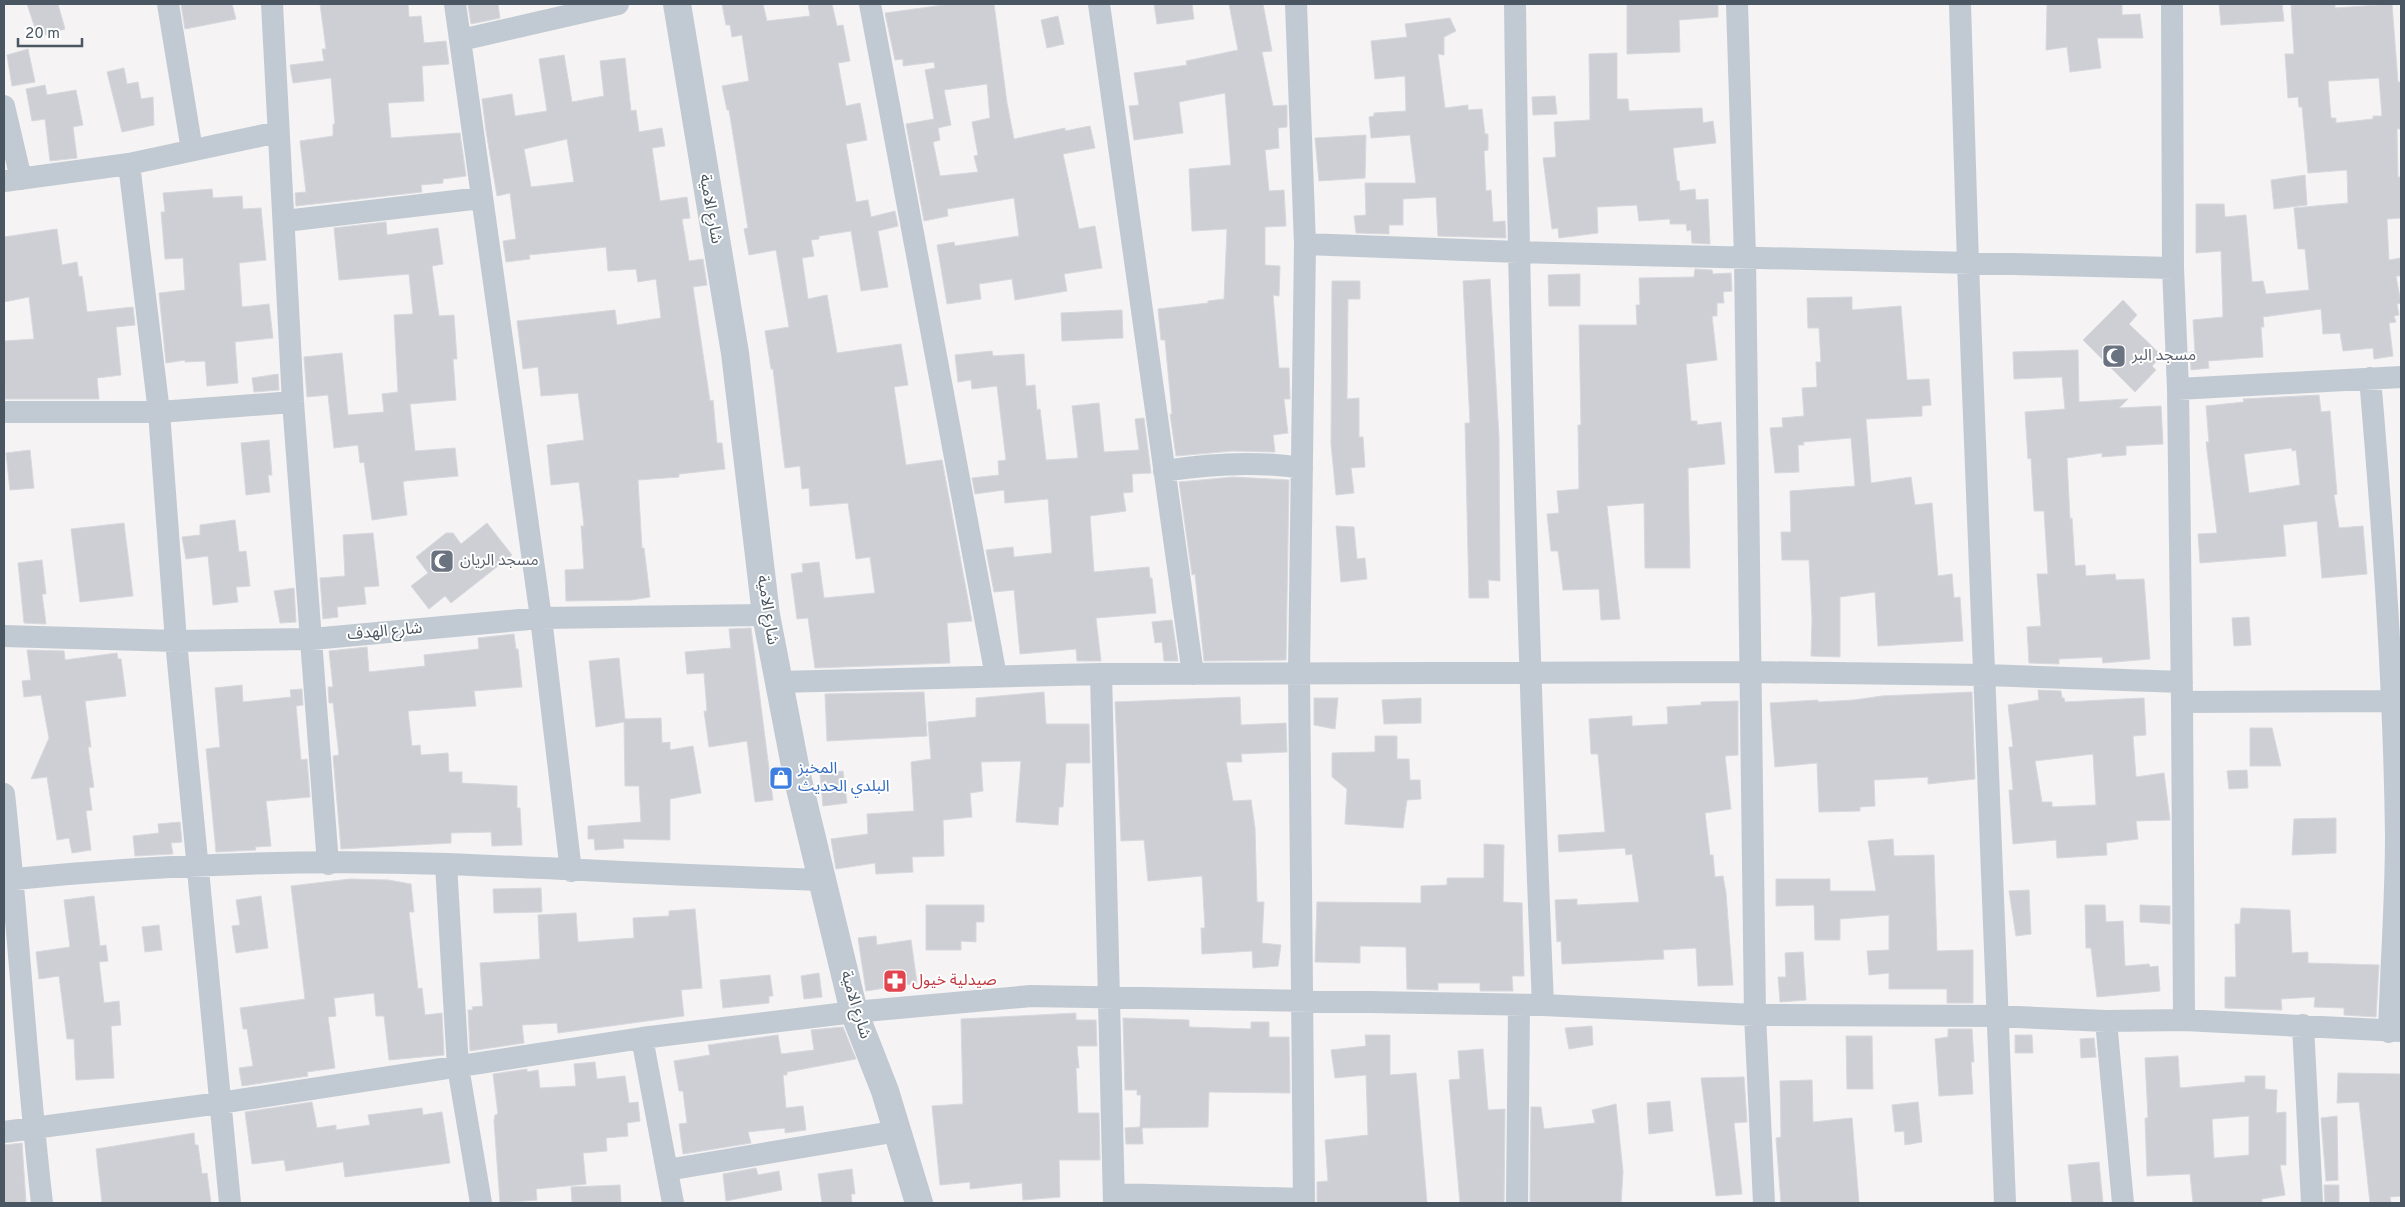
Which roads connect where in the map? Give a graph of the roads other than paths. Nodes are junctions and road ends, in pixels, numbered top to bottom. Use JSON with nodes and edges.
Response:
{"nodes":[{"id":1,"x":168,"y":4,"type":"edge"},
{"id":2,"x":272,"y":4,"type":"edge"},
{"id":3,"x":455,"y":4,"type":"edge"},
{"id":4,"x":618,"y":4,"type":"edge"},
{"id":5,"x":676,"y":4,"type":"edge"},
{"id":6,"x":870,"y":4,"type":"edge"},
{"id":7,"x":1099,"y":4,"type":"edge"},
{"id":8,"x":1296,"y":4,"type":"edge"},
{"id":9,"x":1515,"y":4,"type":"edge"},
{"id":10,"x":1737,"y":4,"type":"edge"},
{"id":11,"x":1960,"y":4,"type":"edge"},
{"id":12,"x":2172,"y":4,"type":"edge"},
{"id":13,"x":460,"y":40,"type":"junction"},
{"id":14,"x":4,"y":106,"type":"edge"},
{"id":15,"x":278,"y":132,"type":"junction"},
{"id":16,"x":192,"y":150,"type":"junction"},
{"id":17,"x":129,"y":164,"type":"junction"},
{"id":18,"x":13,"y":180,"type":"edge"},
{"id":19,"x":481,"y":198,"type":"junction"},
{"id":20,"x":285,"y":221,"type":"junction"},
{"id":21,"x":1305,"y":244,"type":"junction"},
{"id":22,"x":1518,"y":252,"type":"junction"},
{"id":23,"x":1745,"y":257,"type":"junction"},
{"id":24,"x":1968,"y":264,"type":"junction"},
{"id":25,"x":2173,"y":268,"type":"junction"},
{"id":26,"x":2401,"y":377,"type":"edge"},
{"id":27,"x":2370,"y":378,"type":"junction"},
{"id":28,"x":2178,"y":389,"type":"junction"},
{"id":29,"x":293,"y":402,"type":"junction"},
{"id":30,"x":4,"y":412,"type":"edge"},
{"id":31,"x":158,"y":412,"type":"junction"},
{"id":32,"x":1302,"y":468,"type":"junction"},
{"id":33,"x":1164,"y":471,"type":"junction"},
{"id":34,"x":2393,"y":561,"type":"edge"},
{"id":35,"x":766,"y":615,"type":"junction"},
{"id":36,"x":541,"y":618,"type":"junction"},
{"id":37,"x":4,"y":636,"type":"edge"},
{"id":38,"x":312,"y":639,"type":"junction"},
{"id":39,"x":176,"y":641,"type":"junction"},
{"id":40,"x":1750,"y":672,"type":"junction"},
{"id":41,"x":1299,"y":673,"type":"junction"},
{"id":42,"x":1101,"y":674,"type":"junction"},
{"id":43,"x":1193,"y":674,"type":"junction"},
{"id":44,"x":1530,"y":674,"type":"junction"},
{"id":45,"x":1986,"y":675,"type":"junction"},
{"id":46,"x":996,"y":676,"type":"junction"},
{"id":47,"x":779,"y":682,"type":"junction"},
{"id":48,"x":2182,"y":692,"type":"junction"},
{"id":49,"x":2393,"y":701,"type":"junction"},
{"id":50,"x":4,"y":794,"type":"edge"},
{"id":51,"x":328,"y":864,"type":"junction"},
{"id":52,"x":446,"y":864,"type":"junction"},
{"id":53,"x":199,"y":866,"type":"junction"},
{"id":54,"x":571,"y":871,"type":"junction"},
{"id":55,"x":8,"y":879,"type":"edge"},
{"id":56,"x":821,"y":880,"type":"junction"},
{"id":57,"x":1108,"y":998,"type":"junction"},
{"id":58,"x":1302,"y":1002,"type":"junction"},
{"id":59,"x":1543,"y":1005,"type":"junction"},
{"id":60,"x":1519,"y":1006,"type":"junction"},
{"id":61,"x":854,"y":1012,"type":"junction"},
{"id":62,"x":1756,"y":1015,"type":"junction"},
{"id":63,"x":1996,"y":1016,"type":"junction"},
{"id":64,"x":2106,"y":1020,"type":"junction"},
{"id":65,"x":2184,"y":1020,"type":"junction"},
{"id":66,"x":2303,"y":1026,"type":"junction"},
{"id":67,"x":2395,"y":1032,"type":"edge"},
{"id":68,"x":642,"y":1038,"type":"junction"},
{"id":69,"x":458,"y":1067,"type":"junction"},
{"id":70,"x":220,"y":1103,"type":"junction"},
{"id":71,"x":33,"y":1127,"type":"junction"},
{"id":72,"x":898,"y":1131,"type":"junction"},
{"id":73,"x":4,"y":1132,"type":"edge"},
{"id":74,"x":667,"y":1170,"type":"junction"},
{"id":75,"x":1114,"y":1199,"type":"edge"},
{"id":76,"x":1304,"y":1201,"type":"edge"},
{"id":77,"x":42,"y":1203,"type":"edge"},
{"id":78,"x":230,"y":1203,"type":"edge"},
{"id":79,"x":481,"y":1203,"type":"edge"},
{"id":80,"x":673,"y":1203,"type":"edge"},
{"id":81,"x":919,"y":1203,"type":"edge"},
{"id":82,"x":1517,"y":1203,"type":"edge"},
{"id":83,"x":1764,"y":1203,"type":"edge"},
{"id":84,"x":2005,"y":1203,"type":"edge"},
{"id":85,"x":2123,"y":1203,"type":"edge"},
{"id":86,"x":2312,"y":1203,"type":"edge"}],
"edges":[{"from":1,"to":16,"type":"street"},
{"from":2,"to":15,"type":"street"},
{"from":3,"to":13,"type":"street"},
{"from":4,"to":13,"type":"street"},
{"from":5,"to":35,"type":"street","name":"شارع الامية"},
{"from":6,"to":46,"type":"street"},
{"from":7,"to":33,"type":"street"},
{"from":8,"to":21,"type":"street"},
{"from":9,"to":22,"type":"street"},
{"from":10,"to":23,"type":"street"},
{"from":11,"to":24,"type":"street"},
{"from":12,"to":25,"type":"street"},
{"from":13,"to":19,"type":"street"},
{"from":14,"to":18,"type":"street"},
{"from":15,"to":16,"type":"street"},
{"from":15,"to":20,"type":"street"},
{"from":16,"to":17,"type":"street"},
{"from":17,"to":18,"type":"street"},
{"from":17,"to":31,"type":"street"},
{"from":19,"to":20,"type":"street"},
{"from":19,"to":36,"type":"street"},
{"from":20,"to":29,"type":"street"},
{"from":21,"to":22,"type":"street"},
{"from":21,"to":32,"type":"street"},
{"from":22,"to":23,"type":"street"},
{"from":22,"to":44,"type":"street"},
{"from":23,"to":24,"type":"street"},
{"from":23,"to":40,"type":"street"},
{"from":24,"to":25,"type":"street"},
{"from":24,"to":45,"type":"street"},
{"from":25,"to":28,"type":"street"},
{"from":26,"to":27,"type":"street"},
{"from":27,"to":28,"type":"street"},
{"from":27,"to":34,"type":"street"},
{"from":28,"to":48,"type":"street"},
{"from":29,"to":31,"type":"street"},
{"from":29,"to":38,"type":"street"},
{"from":30,"to":31,"type":"street"},
{"from":31,"to":39,"type":"street"},
{"from":32,"to":33,"type":"street"},
{"from":32,"to":41,"type":"street"},
{"from":33,"to":43,"type":"street"},
{"from":34,"to":49,"type":"street"},
{"from":35,"to":36,"type":"street","name":"شارع الهدف"},
{"from":35,"to":47,"type":"street","name":"شارع الامية"},
{"from":36,"to":38,"type":"street","name":"شارع الهدف"},
{"from":36,"to":54,"type":"street"},
{"from":37,"to":39,"type":"street","name":"شارع الهدف"},
{"from":38,"to":39,"type":"street","name":"شارع الهدف"},
{"from":38,"to":51,"type":"street"},
{"from":39,"to":53,"type":"street"},
{"from":40,"to":44,"type":"street"},
{"from":40,"to":45,"type":"street"},
{"from":40,"to":62,"type":"street"},
{"from":41,"to":43,"type":"street"},
{"from":41,"to":44,"type":"street"},
{"from":41,"to":58,"type":"street"},
{"from":42,"to":43,"type":"street"},
{"from":42,"to":46,"type":"street"},
{"from":42,"to":57,"type":"street"},
{"from":44,"to":59,"type":"street"},
{"from":45,"to":48,"type":"street"},
{"from":45,"to":63,"type":"street"},
{"from":46,"to":47,"type":"street"},
{"from":47,"to":56,"type":"street","name":"شارع الامية"},
{"from":48,"to":49,"type":"street"},
{"from":48,"to":65,"type":"street"},
{"from":49,"to":67,"type":"street"},
{"from":50,"to":55,"type":"street"},
{"from":51,"to":52,"type":"street"},
{"from":51,"to":53,"type":"street"},
{"from":52,"to":54,"type":"street"},
{"from":52,"to":69,"type":"street"},
{"from":53,"to":55,"type":"street"},
{"from":53,"to":70,"type":"street"},
{"from":54,"to":56,"type":"street"},
{"from":55,"to":71,"type":"street"},
{"from":56,"to":61,"type":"street","name":"شارع الامية"},
{"from":57,"to":58,"type":"street"},
{"from":57,"to":61,"type":"street"},
{"from":57,"to":75,"type":"street"},
{"from":58,"to":60,"type":"street"},
{"from":58,"to":76,"type":"street"},
{"from":59,"to":60,"type":"street"},
{"from":59,"to":62,"type":"street"},
{"from":60,"to":82,"type":"street"},
{"from":61,"to":68,"type":"street"},
{"from":61,"to":72,"type":"street","name":"شارع الامية"},
{"from":62,"to":63,"type":"street"},
{"from":62,"to":83,"type":"street"},
{"from":63,"to":64,"type":"street"},
{"from":63,"to":84,"type":"street"},
{"from":64,"to":65,"type":"street"},
{"from":64,"to":85,"type":"street"},
{"from":65,"to":66,"type":"street"},
{"from":66,"to":67,"type":"street"},
{"from":66,"to":86,"type":"street"},
{"from":68,"to":69,"type":"street"},
{"from":68,"to":74,"type":"street"},
{"from":69,"to":70,"type":"street"},
{"from":69,"to":79,"type":"street"},
{"from":70,"to":71,"type":"street"},
{"from":70,"to":78,"type":"street"},
{"from":71,"to":73,"type":"street"},
{"from":71,"to":77,"type":"street"},
{"from":72,"to":74,"type":"street"},
{"from":72,"to":81,"type":"street","name":"شارع الامية"},
{"from":74,"to":80,"type":"street"},
{"from":75,"to":76,"type":"street"}]}
